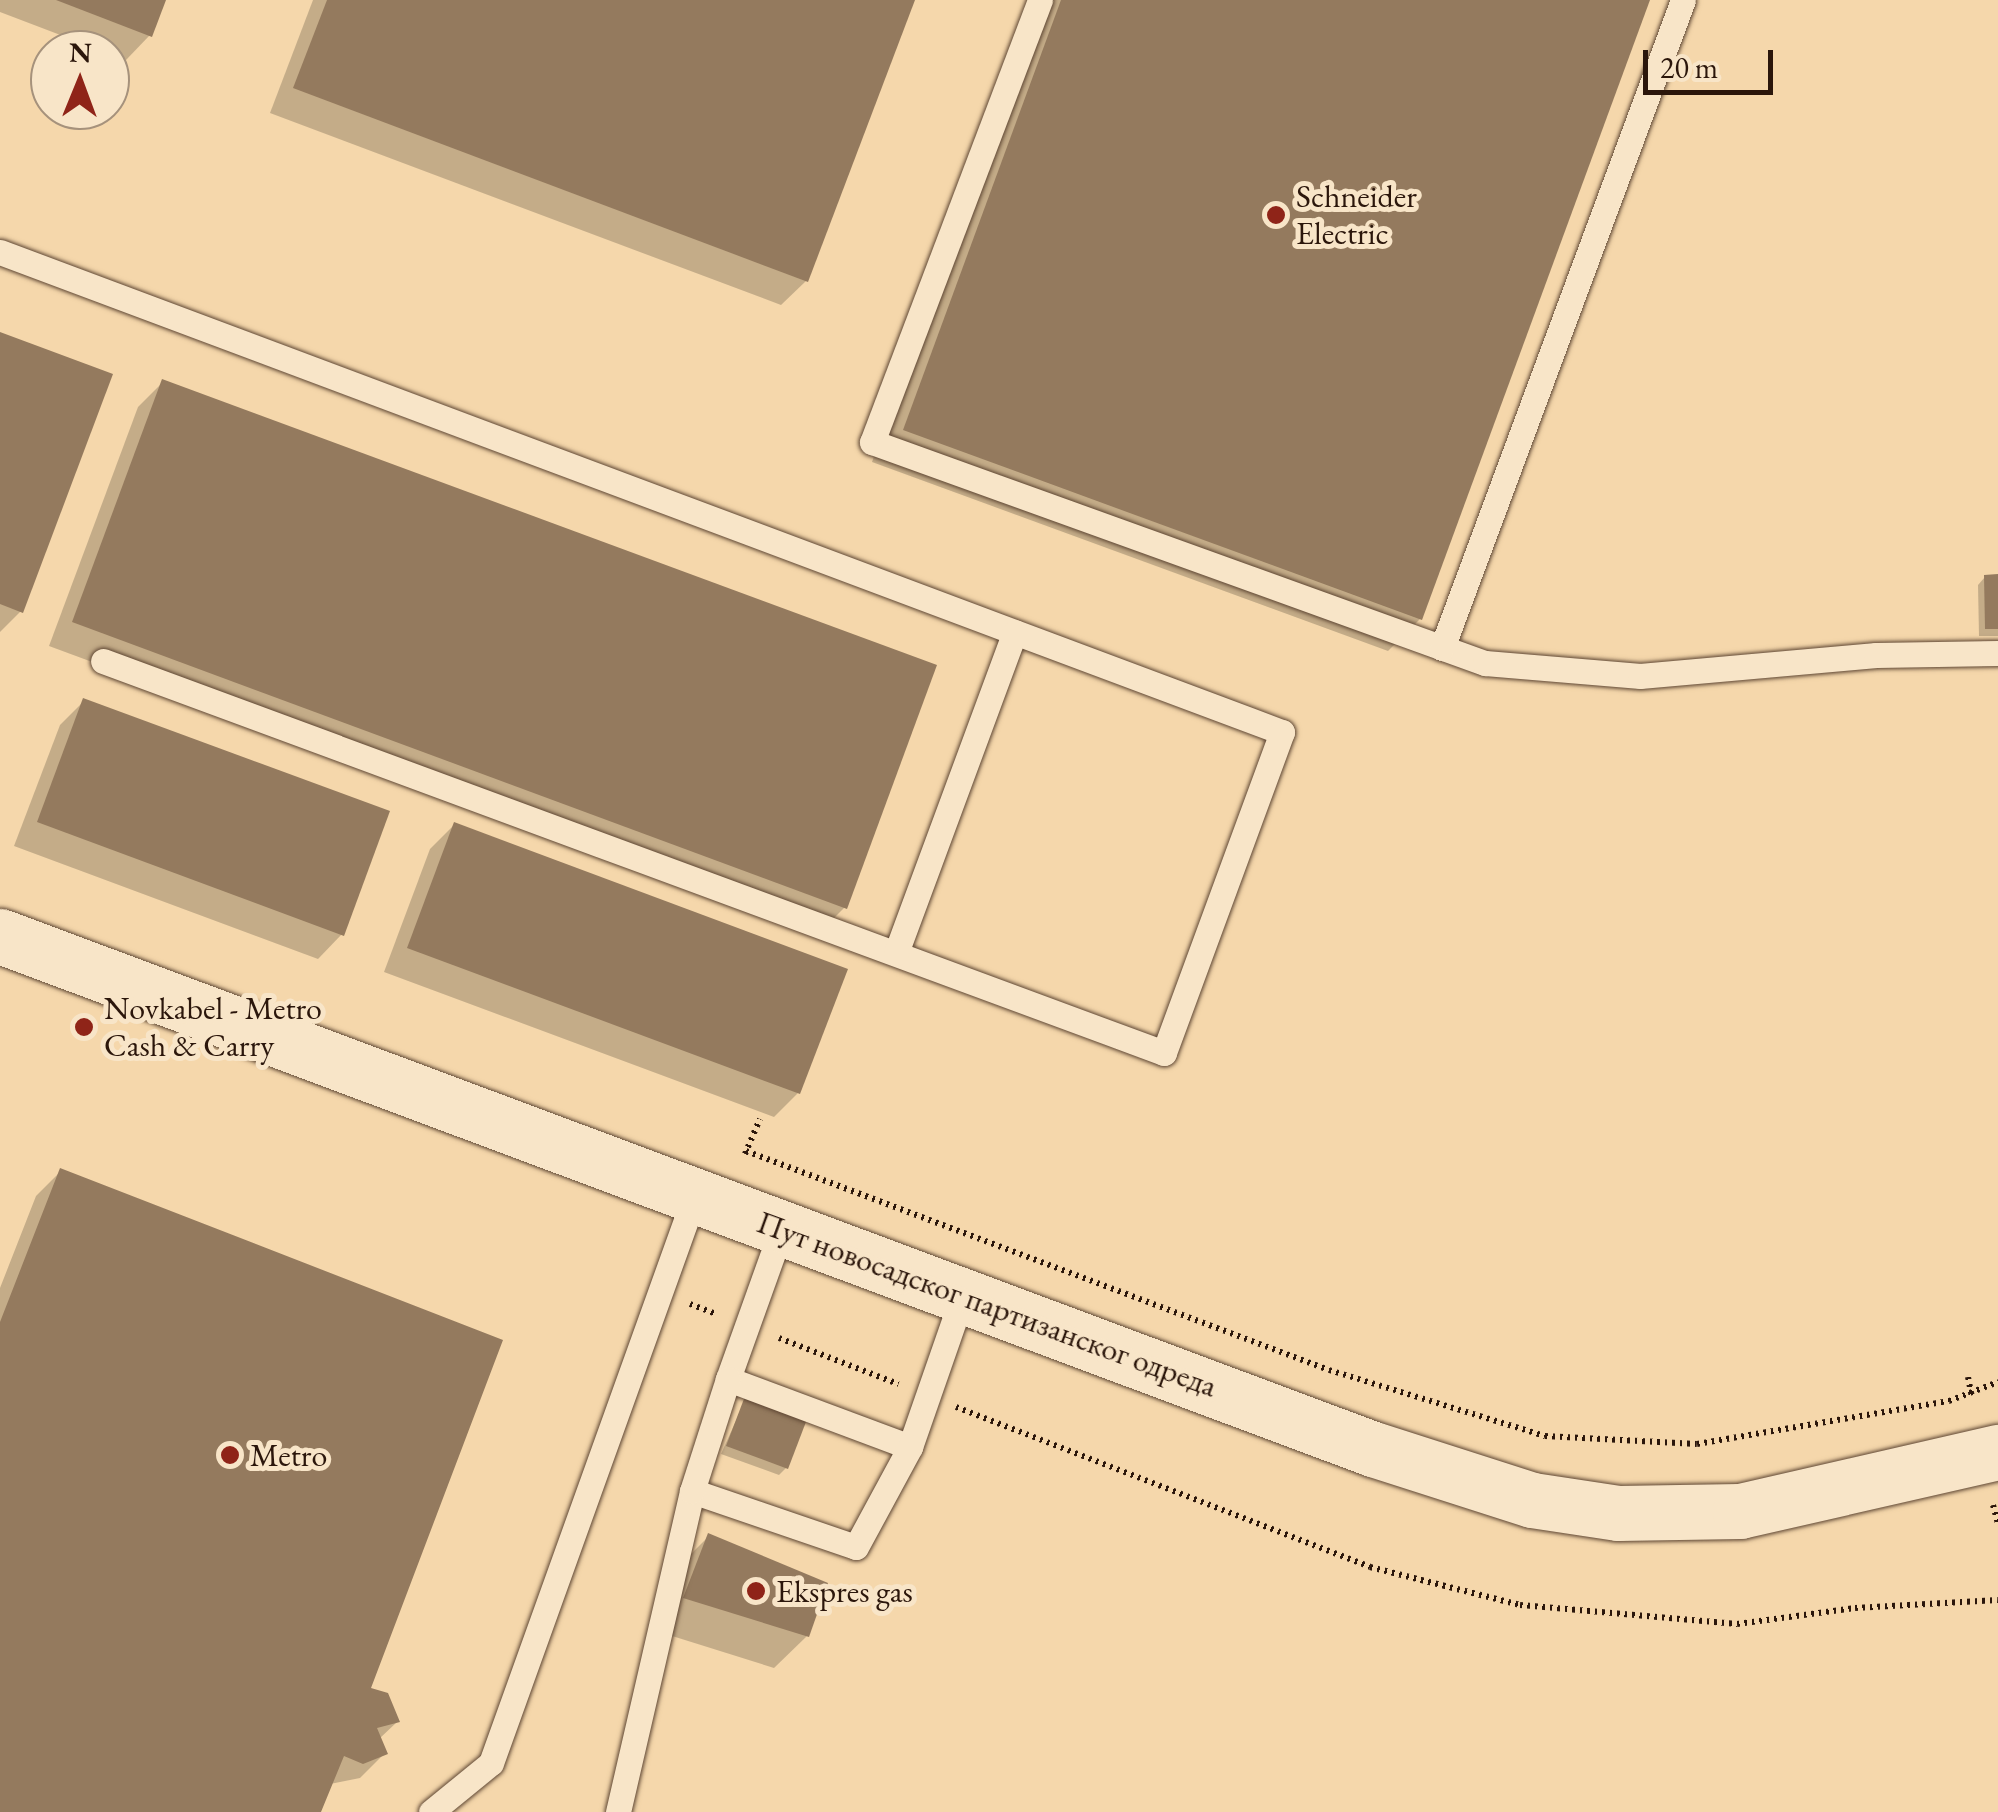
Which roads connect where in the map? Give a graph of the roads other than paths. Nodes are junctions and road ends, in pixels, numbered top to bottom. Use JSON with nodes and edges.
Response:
{"nodes":[{"id":1,"x":1040,"y":0,"type":"edge"},
{"id":2,"x":1683,"y":0,"type":"edge"},
{"id":3,"x":0,"y":252,"type":"edge"},
{"id":4,"x":1015,"y":632,"type":"junction"},
{"id":5,"x":1442,"y":648,"type":"junction"},
{"id":6,"x":1998,"y":654,"type":"edge"},
{"id":7,"x":103,"y":661,"type":"dead end"},
{"id":8,"x":0,"y":936,"type":"edge"},
{"id":9,"x":896,"y":953,"type":"junction"},
{"id":10,"x":695,"y":1195,"type":"junction"},
{"id":11,"x":782,"y":1228,"type":"junction"},
{"id":12,"x":963,"y":1295,"type":"junction"},
{"id":13,"x":728,"y":1379,"type":"junction"},
{"id":14,"x":910,"y":1447,"type":"junction"},
{"id":15,"x":1989,"y":1456,"type":"edge"},
{"id":16,"x":692,"y":1491,"type":"junction"},
{"id":17,"x":431,"y":1812,"type":"edge"},
{"id":18,"x":618,"y":1812,"type":"edge"}],
"edges":[{"from":1,"to":5,"type":"lane"},
{"from":2,"to":5,"type":"lane"},
{"from":3,"to":4,"type":"lane"},
{"from":4,"to":9,"type":"lane"},
{"from":4,"to":9,"type":"lane"},
{"from":5,"to":6,"type":"lane"},
{"from":7,"to":9,"type":"lane"},
{"from":8,"to":10,"type":"street","name":"Пут новосадског партизанског одреда"},
{"from":10,"to":11,"type":"street","name":"Пут новосадског партизанског одреда"},
{"from":10,"to":17,"type":"lane"},
{"from":11,"to":12,"type":"street","name":"Пут новосадског партизанског одреда"},
{"from":11,"to":13,"type":"lane"},
{"from":12,"to":14,"type":"lane"},
{"from":12,"to":15,"type":"street","name":"Пут новосадског партизанског одреда"},
{"from":13,"to":14,"type":"lane"},
{"from":13,"to":16,"type":"lane"},
{"from":14,"to":16,"type":"lane"},
{"from":16,"to":18,"type":"lane"}]}
